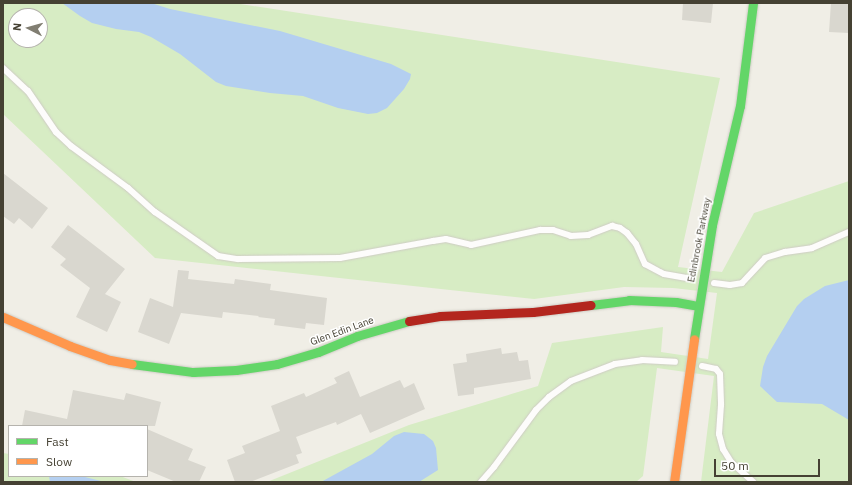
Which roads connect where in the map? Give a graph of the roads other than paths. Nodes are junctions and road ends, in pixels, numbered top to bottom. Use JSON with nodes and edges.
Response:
{"nodes":[{"id":1,"x":753,"y":3,"type":"edge"},
{"id":2,"x":3,"y":68,"type":"edge"},
{"id":3,"x":849,"y":232,"type":"edge"},
{"id":4,"x":687,"y":278,"type":"dead end"},
{"id":5,"x":714,"y":283,"type":"dead end"},
{"id":6,"x":698,"y":306,"type":"junction"},
{"id":7,"x":3,"y":317,"type":"edge"},
{"id":8,"x":675,"y":362,"type":"dead end"},
{"id":9,"x":702,"y":366,"type":"dead end"},
{"id":10,"x":481,"y":482,"type":"edge"},
{"id":11,"x":674,"y":482,"type":"edge"},
{"id":12,"x":753,"y":482,"type":"edge"}],
"edges":[{"from":1,"to":6,"type":"street","name":"Edinbrook Parkway"},
{"from":2,"to":4,"type":"lane"},
{"from":3,"to":5,"type":"lane"},
{"from":6,"to":7,"type":"street","name":"Glen Edin Lane"},
{"from":6,"to":11,"type":"street","name":"Edinbrook Parkway"},
{"from":8,"to":10,"type":"lane"},
{"from":9,"to":12,"type":"lane"}]}
